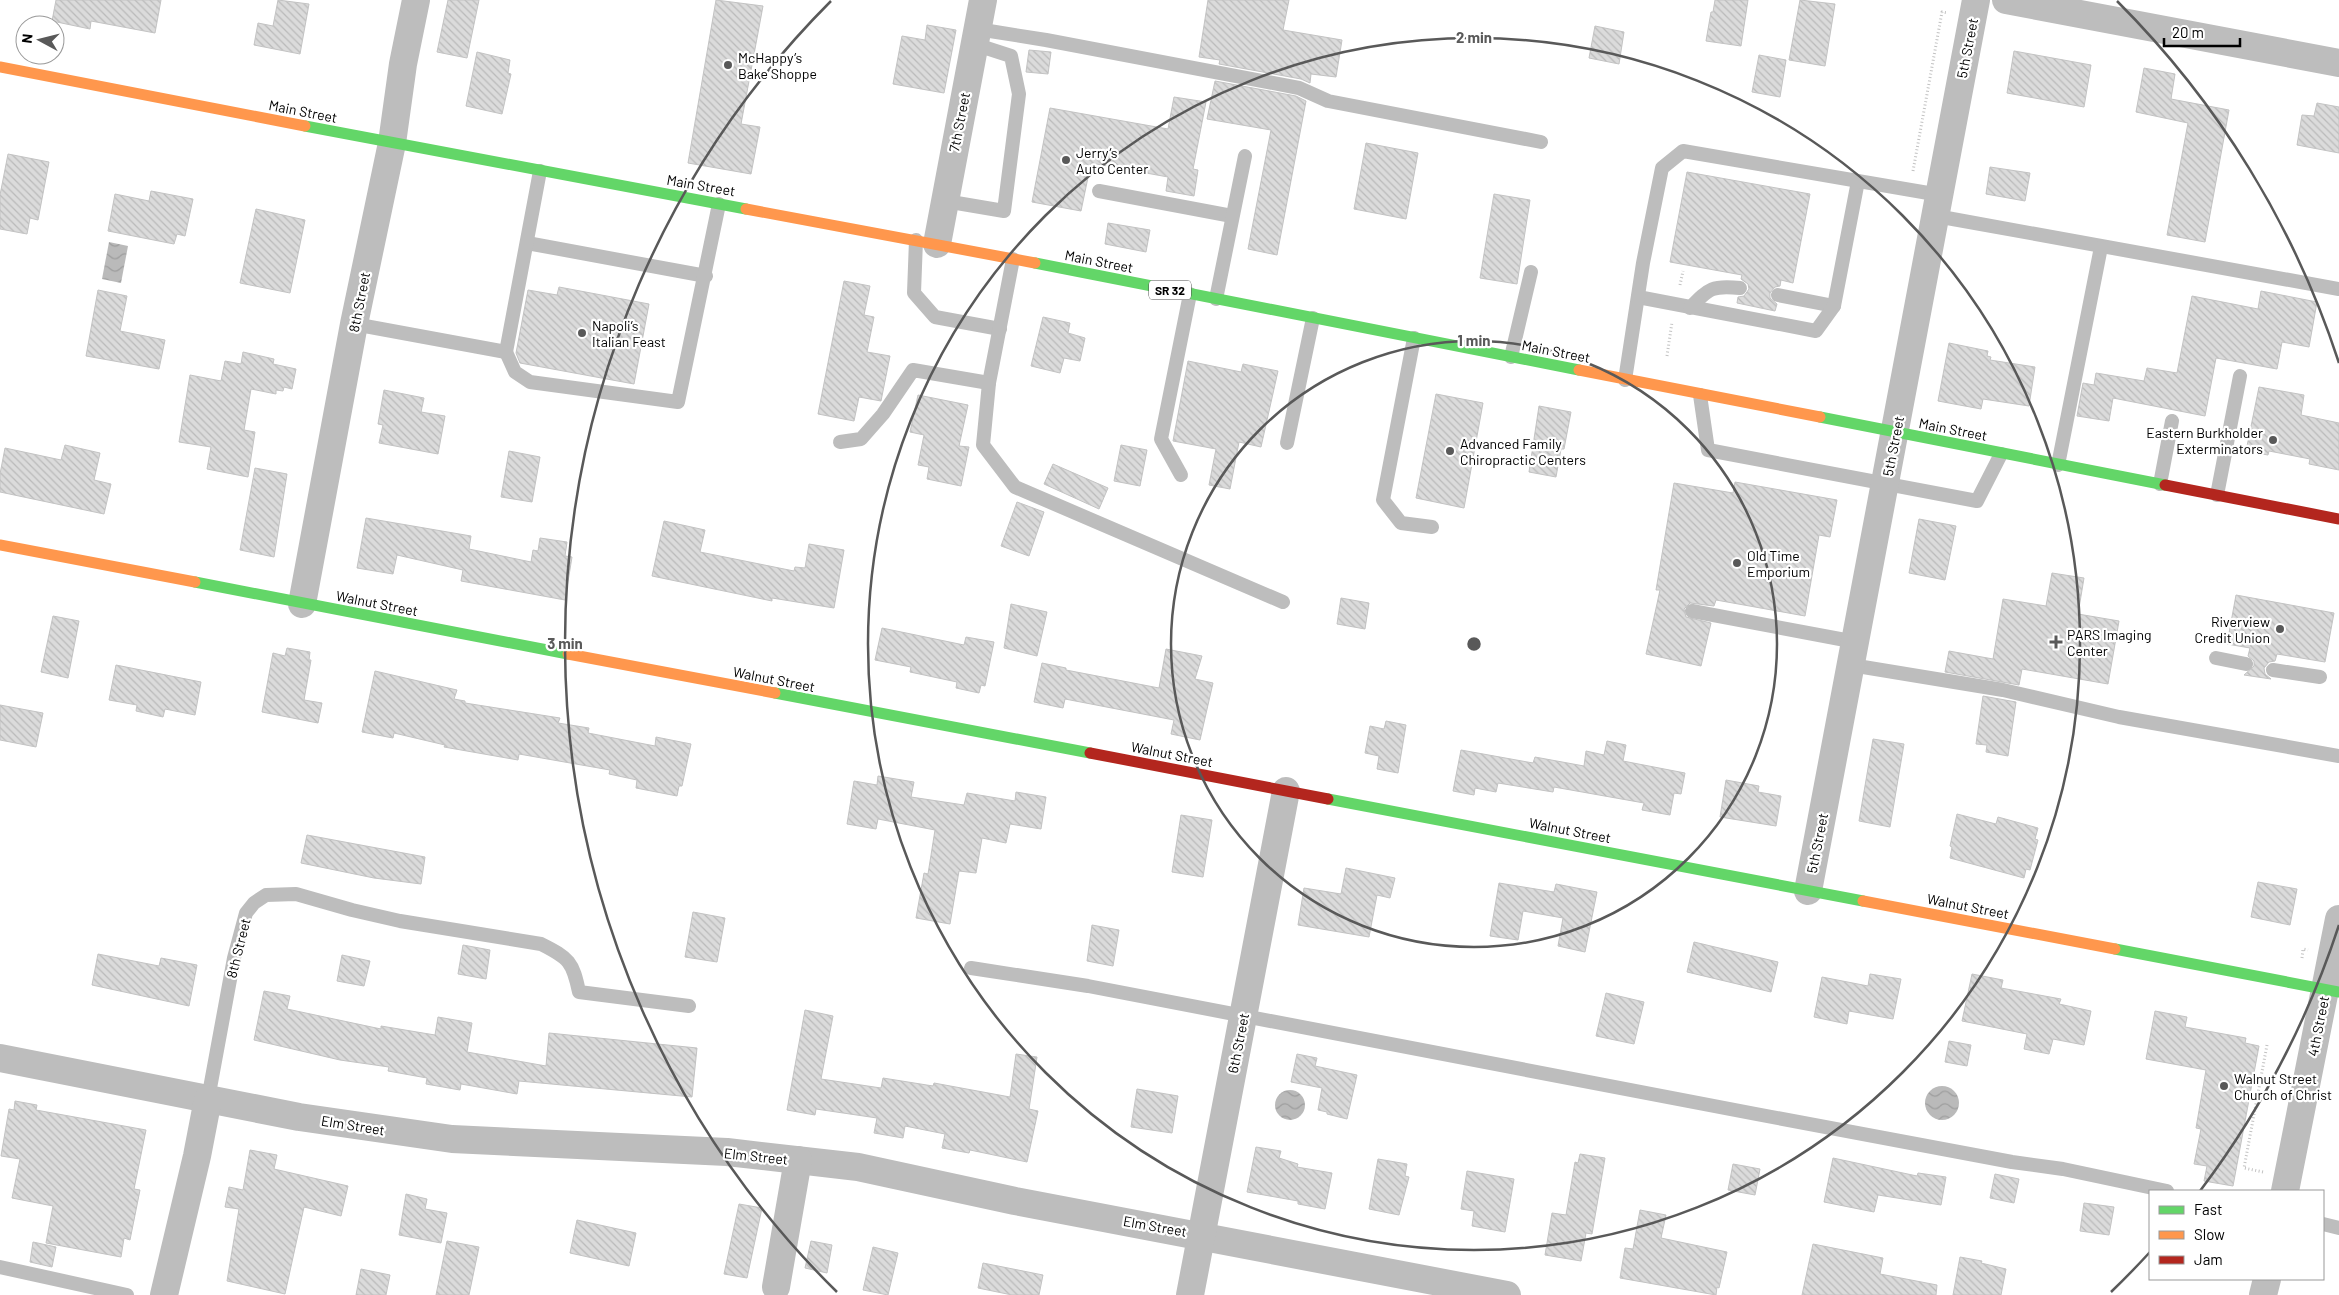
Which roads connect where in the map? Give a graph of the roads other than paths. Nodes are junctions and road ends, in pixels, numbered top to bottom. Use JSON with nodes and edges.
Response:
{"nodes":[{"id":1,"x":416,"y":0,"type":"edge"},
{"id":2,"x":983,"y":0,"type":"edge"},
{"id":3,"x":1976,"y":0,"type":"edge"},
{"id":4,"x":2006,"y":0,"type":"edge"},
{"id":5,"x":976,"y":36,"type":"junction"},
{"id":6,"x":2339,"y":63,"type":"edge"},
{"id":7,"x":0,"y":67,"type":"edge"},
{"id":8,"x":1541,"y":142,"type":"dead end"},
{"id":9,"x":392,"y":144,"type":"junction"},
{"id":10,"x":1244,"y":156,"type":"dead end"},
{"id":11,"x":540,"y":171,"type":"junction"},
{"id":12,"x":1858,"y":181,"type":"junction"},
{"id":13,"x":1099,"y":191,"type":"dead end"},
{"id":14,"x":945,"y":200,"type":"junction"},
{"id":15,"x":719,"y":204,"type":"junction"},
{"id":16,"x":1938,"y":206,"type":"junction"},
{"id":17,"x":1232,"y":216,"type":"junction"},
{"id":18,"x":926,"y":242,"type":"junction"},
{"id":19,"x":527,"y":243,"type":"junction"},
{"id":20,"x":2101,"y":247,"type":"junction"},
{"id":21,"x":1013,"y":259,"type":"junction"},
{"id":22,"x":1531,"y":272,"type":"dead end"},
{"id":23,"x":706,"y":276,"type":"junction"},
{"id":24,"x":1740,"y":288,"type":"dead end"},
{"id":25,"x":2339,"y":289,"type":"edge"},
{"id":26,"x":1190,"y":294,"type":"junction"},
{"id":27,"x":1778,"y":295,"type":"dead end"},
{"id":28,"x":1638,"y":297,"type":"junction"},
{"id":29,"x":1216,"y":299,"type":"junction"},
{"id":30,"x":1834,"y":306,"type":"junction"},
{"id":31,"x":1690,"y":308,"type":"junction"},
{"id":32,"x":1313,"y":318,"type":"junction"},
{"id":33,"x":354,"y":324,"type":"junction"},
{"id":34,"x":1000,"y":329,"type":"junction"},
{"id":35,"x":1414,"y":338,"type":"junction"},
{"id":36,"x":506,"y":352,"type":"junction"},
{"id":37,"x":1511,"y":357,"type":"junction"},
{"id":38,"x":2240,"y":376,"type":"dead end"},
{"id":39,"x":1626,"y":380,"type":"junction"},
{"id":40,"x":989,"y":383,"type":"junction"},
{"id":41,"x":1700,"y":395,"type":"junction"},
{"id":42,"x":2172,"y":421,"type":"dead end"},
{"id":43,"x":1895,"y":433,"type":"junction"},
{"id":44,"x":840,"y":442,"type":"dead end"},
{"id":45,"x":1287,"y":443,"type":"dead end"},
{"id":46,"x":2001,"y":454,"type":"junction"},
{"id":47,"x":2058,"y":465,"type":"junction"},
{"id":48,"x":1181,"y":474,"type":"dead end"},
{"id":49,"x":1885,"y":483,"type":"junction"},
{"id":50,"x":2160,"y":484,"type":"junction"},
{"id":51,"x":2217,"y":495,"type":"junction"},
{"id":52,"x":2339,"y":519,"type":"edge"},
{"id":53,"x":1432,"y":527,"type":"dead end"},
{"id":54,"x":0,"y":545,"type":"edge"},
{"id":55,"x":1283,"y":602,"type":"dead end"},
{"id":56,"x":302,"y":604,"type":"junction"},
{"id":57,"x":1692,"y":611,"type":"dead end"},
{"id":58,"x":1853,"y":654,"type":"junction"},
{"id":59,"x":2216,"y":658,"type":"dead end"},
{"id":60,"x":2246,"y":664,"type":"dead end"},
{"id":61,"x":2273,"y":670,"type":"dead end"},
{"id":62,"x":2320,"y":677,"type":"dead end"},
{"id":63,"x":2339,"y":756,"type":"edge"},
{"id":64,"x":1286,"y":791,"type":"junction"},
{"id":65,"x":1808,"y":891,"type":"junction"},
{"id":66,"x":2339,"y":919,"type":"edge"},
{"id":67,"x":971,"y":968,"type":"dead end"},
{"id":68,"x":2332,"y":991,"type":"edge"},
{"id":69,"x":689,"y":1006,"type":"dead end"},
{"id":70,"x":1244,"y":1016,"type":"junction"},
{"id":71,"x":0,"y":1058,"type":"edge"},
{"id":72,"x":208,"y":1098,"type":"junction"},
{"id":73,"x":798,"y":1160,"type":"junction"},
{"id":74,"x":2286,"y":1184,"type":"edge"},
{"id":75,"x":2161,"y":1190,"type":"edge"},
{"id":76,"x":2324,"y":1224,"type":"edge"},
{"id":77,"x":2339,"y":1228,"type":"edge"},
{"id":78,"x":1202,"y":1235,"type":"junction"},
{"id":79,"x":0,"y":1267,"type":"edge"},
{"id":80,"x":2267,"y":1280,"type":"edge"},
{"id":81,"x":776,"y":1287,"type":"dead end"},
{"id":82,"x":127,"y":1295,"type":"edge"},
{"id":83,"x":164,"y":1295,"type":"edge"},
{"id":84,"x":1190,"y":1295,"type":"edge"},
{"id":85,"x":1507,"y":1295,"type":"edge"},
{"id":86,"x":2263,"y":1295,"type":"edge"}],
"edges":[{"from":1,"to":9,"type":"street","name":"8th Street"},
{"from":2,"to":5,"type":"street","name":"7th Street"},
{"from":3,"to":16,"type":"street","name":"5th Street"},
{"from":4,"to":6,"type":"street"},
{"from":5,"to":8,"type":"lane"},
{"from":5,"to":14,"type":"street","name":"7th Street"},
{"from":5,"to":14,"type":"lane"},
{"from":7,"to":9,"type":"main road","name":"Main Street","number":"SR 32"},
{"from":9,"to":11,"type":"main road","name":"Main Street","number":"SR 32"},
{"from":9,"to":33,"type":"street","name":"8th Street"},
{"from":10,"to":17,"type":"lane"},
{"from":11,"to":15,"type":"main road","name":"Main Street","number":"SR 32"},
{"from":11,"to":19,"type":"lane"},
{"from":12,"to":16,"type":"lane"},
{"from":12,"to":28,"type":"lane"},
{"from":12,"to":30,"type":"lane"},
{"from":13,"to":17,"type":"lane"},
{"from":14,"to":18,"type":"street","name":"7th Street"},
{"from":15,"to":18,"type":"main road","name":"Main Street","number":"SR 32"},
{"from":15,"to":23,"type":"lane"},
{"from":16,"to":20,"type":"lane"},
{"from":16,"to":43,"type":"street","name":"5th Street"},
{"from":17,"to":29,"type":"lane"},
{"from":18,"to":21,"type":"main road","name":"Main Street","number":"SR 32"},
{"from":18,"to":34,"type":"lane"},
{"from":19,"to":23,"type":"lane"},
{"from":19,"to":36,"type":"lane"},
{"from":20,"to":25,"type":"lane"},
{"from":20,"to":47,"type":"lane"},
{"from":21,"to":26,"type":"main road","name":"Main Street","number":"SR 32"},
{"from":21,"to":34,"type":"lane"},
{"from":22,"to":37,"type":"lane"},
{"from":23,"to":36,"type":"lane"},
{"from":24,"to":31,"type":"lane"},
{"from":26,"to":29,"type":"main road","name":"Main Street","number":"SR 32"},
{"from":26,"to":48,"type":"lane"},
{"from":27,"to":30,"type":"lane"},
{"from":28,"to":31,"type":"lane"},
{"from":28,"to":39,"type":"lane"},
{"from":29,"to":32,"type":"main road","name":"Main Street","number":"SR 32"},
{"from":30,"to":31,"type":"lane"},
{"from":32,"to":35,"type":"main road","name":"Main Street","number":"SR 32"},
{"from":32,"to":45,"type":"lane"},
{"from":33,"to":36,"type":"lane"},
{"from":33,"to":56,"type":"street","name":"8th Street"},
{"from":34,"to":40,"type":"lane"},
{"from":35,"to":37,"type":"main road","name":"Main Street","number":"SR 32"},
{"from":35,"to":53,"type":"lane"},
{"from":37,"to":39,"type":"main road","name":"Main Street","number":"SR 32"},
{"from":38,"to":51,"type":"lane"},
{"from":39,"to":41,"type":"main road","name":"Main Street","number":"SR 32"},
{"from":40,"to":44,"type":"lane"},
{"from":40,"to":55,"type":"lane"},
{"from":41,"to":43,"type":"main road","name":"Main Street","number":"SR 32"},
{"from":41,"to":49,"type":"lane"},
{"from":42,"to":50,"type":"lane"},
{"from":43,"to":46,"type":"main road","name":"Main Street","number":"SR 32"},
{"from":43,"to":49,"type":"street","name":"5th Street"},
{"from":46,"to":47,"type":"main road","name":"Main Street","number":"SR 32"},
{"from":46,"to":49,"type":"lane"},
{"from":47,"to":50,"type":"main road","name":"Main Street","number":"SR 32"},
{"from":49,"to":58,"type":"street","name":"5th Street"},
{"from":50,"to":51,"type":"main road","name":"Main Street","number":"SR 32"},
{"from":51,"to":52,"type":"main road","name":"Main Street","number":"SR 32"},
{"from":54,"to":56,"type":"main road","name":"Walnut Street"},
{"from":56,"to":64,"type":"main road","name":"Walnut Street"},
{"from":57,"to":58,"type":"lane"},
{"from":58,"to":63,"type":"lane"},
{"from":58,"to":65,"type":"street","name":"5th Street"},
{"from":59,"to":60,"type":"lane"},
{"from":61,"to":62,"type":"lane"},
{"from":64,"to":65,"type":"main road","name":"Walnut Street"},
{"from":64,"to":70,"type":"street","name":"6th Street"},
{"from":65,"to":68,"type":"main road","name":"Walnut Street"},
{"from":66,"to":68,"type":"street","name":"4th Street"},
{"from":67,"to":70,"type":"lane"},
{"from":68,"to":74,"type":"street","name":"4th Street"},
{"from":69,"to":72,"type":"lane","name":"8th Street"},
{"from":70,"to":75,"type":"lane"},
{"from":70,"to":78,"type":"street","name":"6th Street"},
{"from":71,"to":72,"type":"street","name":"Elm Street"},
{"from":72,"to":73,"type":"street","name":"Elm Street"},
{"from":72,"to":83,"type":"street","name":"8th Street"},
{"from":73,"to":78,"type":"street","name":"Elm Street"},
{"from":73,"to":81,"type":"street"},
{"from":76,"to":77,"type":"lane"},
{"from":78,"to":84,"type":"street","name":"6th Street"},
{"from":78,"to":85,"type":"street","name":"Elm Street"},
{"from":79,"to":82,"type":"lane"},
{"from":80,"to":86,"type":"street"}]}
